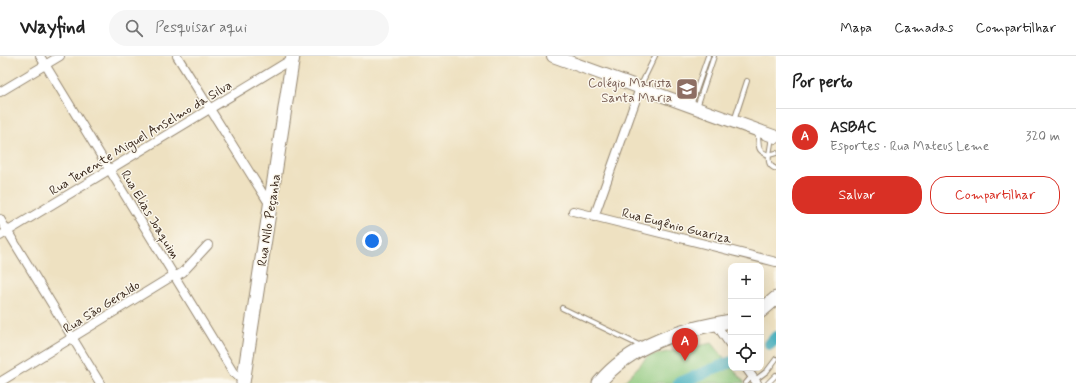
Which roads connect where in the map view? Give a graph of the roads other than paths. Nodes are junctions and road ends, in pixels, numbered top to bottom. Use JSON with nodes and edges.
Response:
{"nodes":[{"id":1,"x":40,"y":56,"type":"edge"},
{"id":2,"x":60,"y":56,"type":"edge"},
{"id":3,"x":177,"y":56,"type":"edge"},
{"id":4,"x":553,"y":56,"type":"edge"},
{"id":5,"x":654,"y":56,"type":"edge"},
{"id":6,"x":708,"y":56,"type":"edge"},
{"id":7,"x":714,"y":56,"type":"edge"},
{"id":8,"x":292,"y":57,"type":"edge"},
{"id":9,"x":46,"y":65,"type":"junction"},
{"id":10,"x":747,"y":81,"type":"dead end"},
{"id":11,"x":640,"y":88,"type":"junction"},
{"id":12,"x":0,"y":92,"type":"edge"},
{"id":13,"x":694,"y":107,"type":"junction"},
{"id":14,"x":210,"y":109,"type":"junction"},
{"id":15,"x":734,"y":122,"type":"junction"},
{"id":16,"x":755,"y":129,"type":"junction"},
{"id":17,"x":774,"y":136,"type":"edge"},
{"id":18,"x":776,"y":153,"type":"edge"},
{"id":19,"x":769,"y":155,"type":"junction"},
{"id":20,"x":110,"y":169,"type":"junction"},
{"id":21,"x":776,"y":169,"type":"edge"},
{"id":22,"x":270,"y":206,"type":"junction"},
{"id":23,"x":573,"y":212,"type":"dead end"},
{"id":24,"x":594,"y":217,"type":"junction"},
{"id":25,"x":0,"y":219,"type":"edge"},
{"id":26,"x":8,"y":231,"type":"junction"},
{"id":27,"x":0,"y":236,"type":"edge"},
{"id":28,"x":208,"y":245,"type":"dead end"},
{"id":29,"x":776,"y":262,"type":"edge"},
{"id":30,"x":174,"y":275,"type":"junction"},
{"id":31,"x":776,"y":298,"type":"edge"},
{"id":32,"x":562,"y":308,"type":"dead end"},
{"id":33,"x":764,"y":308,"type":"edge"},
{"id":34,"x":728,"y":322,"type":"edge"},
{"id":35,"x":715,"y":324,"type":"junction"},
{"id":36,"x":72,"y":338,"type":"junction"},
{"id":37,"x":728,"y":342,"type":"edge"},
{"id":38,"x":645,"y":348,"type":"junction"},
{"id":39,"x":776,"y":359,"type":"edge"},
{"id":40,"x":748,"y":371,"type":"edge"},
{"id":41,"x":776,"y":375,"type":"edge"},
{"id":42,"x":755,"y":380,"type":"edge"},
{"id":43,"x":0,"y":382,"type":"edge"},
{"id":44,"x":242,"y":382,"type":"edge"},
{"id":45,"x":100,"y":383,"type":"edge"},
{"id":46,"x":599,"y":383,"type":"edge"},
{"id":47,"x":746,"y":383,"type":"edge"},
{"id":48,"x":768,"y":383,"type":"edge"}],
"edges":[{"from":1,"to":9,"type":"street","name":"Rua Elias Joaquim"},
{"from":2,"to":9,"type":"street"},
{"from":3,"to":14,"type":"street"},
{"from":4,"to":11,"type":"main road"},
{"from":5,"to":11,"type":"lane"},
{"from":6,"to":13,"type":"lane"},
{"from":7,"to":13,"type":"lane"},
{"from":8,"to":14,"type":"street","name":"Rua Tenente Miguel Anselmo da Silva"},
{"from":8,"to":22,"type":"main road","name":"Rua Nilo Peçanha"},
{"from":9,"to":12,"type":"street"},
{"from":9,"to":20,"type":"street","name":"Rua Elias Joaquim"},
{"from":10,"to":15,"type":"lane"},
{"from":11,"to":13,"type":"main road"},
{"from":11,"to":24,"type":"street"},
{"from":13,"to":15,"type":"main road"},
{"from":14,"to":20,"type":"street","name":"Rua Tenente Miguel Anselmo da Silva"},
{"from":14,"to":22,"type":"street"},
{"from":15,"to":16,"type":"main road"},
{"from":16,"to":17,"type":"main road"},
{"from":16,"to":19,"type":"lane"},
{"from":17,"to":19,"type":"lane"},
{"from":18,"to":19,"type":"lane"},
{"from":19,"to":21,"type":"lane"},
{"from":20,"to":26,"type":"street","name":"Rua Tenente Miguel Anselmo da Silva"},
{"from":20,"to":30,"type":"street","name":"Rua Elias Joaquim"},
{"from":22,"to":44,"type":"main road","name":"Rua Nilo Peçanha"},
{"from":23,"to":24,"type":"street","name":"Rua Eugênio Guariza"},
{"from":24,"to":29,"type":"street","name":"Rua Eugênio Guariza"},
{"from":25,"to":26,"type":"street"},
{"from":26,"to":27,"type":"street","name":"Rua Tenente Miguel Anselmo da Silva"},
{"from":26,"to":36,"type":"street"},
{"from":28,"to":30,"type":"street","name":"Rua São Geraldo"},
{"from":30,"to":36,"type":"street","name":"Rua São Geraldo"},
{"from":30,"to":44,"type":"street","name":"Rua Elias Joaquim"},
{"from":31,"to":33,"type":"main road"},
{"from":32,"to":38,"type":"lane"},
{"from":34,"to":35,"type":"main road"},
{"from":35,"to":37,"type":"street"},
{"from":35,"to":38,"type":"main road"},
{"from":36,"to":43,"type":"street","name":"Rua São Geraldo"},
{"from":36,"to":45,"type":"street"},
{"from":38,"to":46,"type":"main road"},
{"from":39,"to":42,"type":"lane"},
{"from":40,"to":42,"type":"street"},
{"from":41,"to":48,"type":"lane"},
{"from":42,"to":47,"type":"lane"}]}
